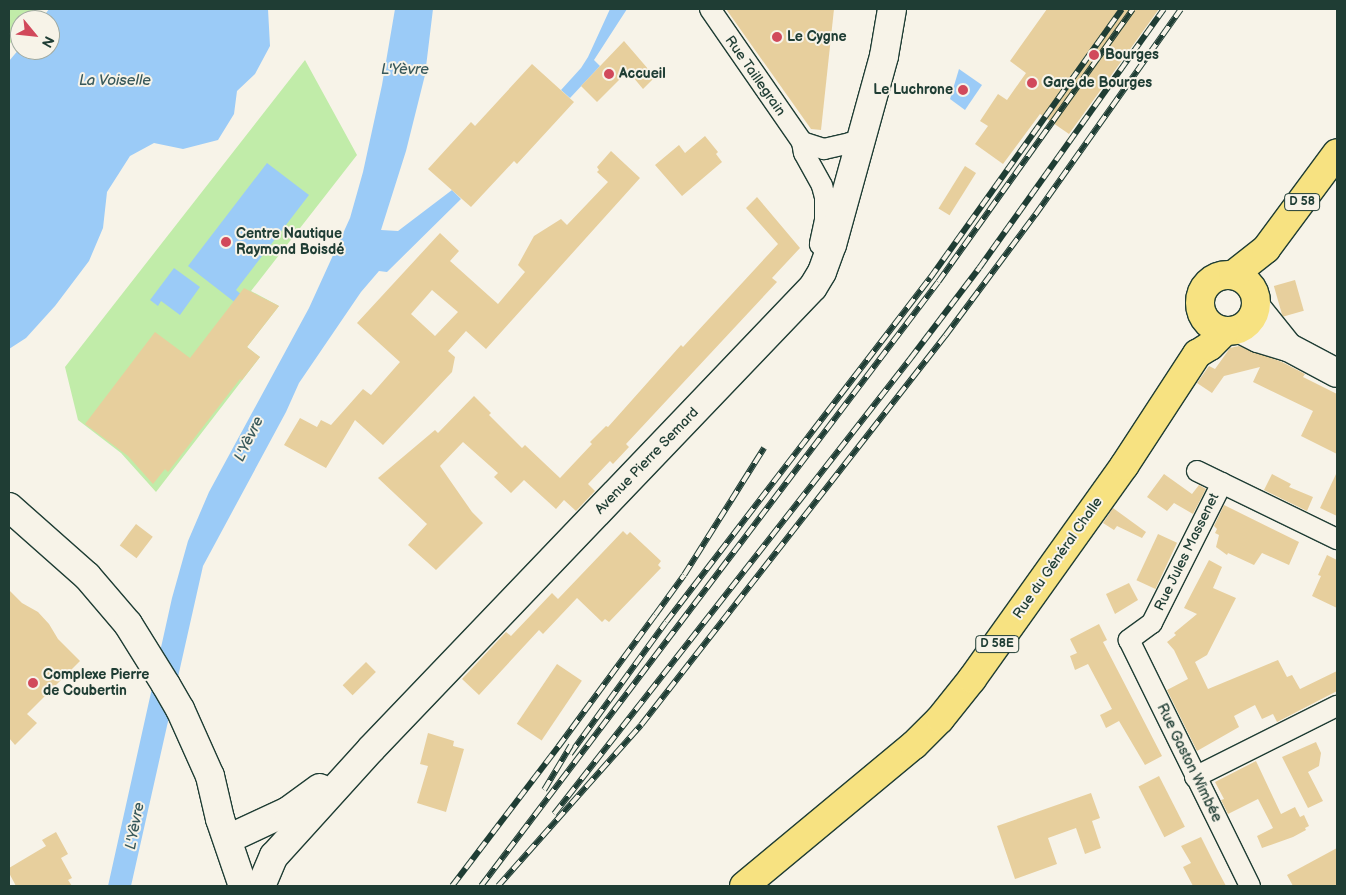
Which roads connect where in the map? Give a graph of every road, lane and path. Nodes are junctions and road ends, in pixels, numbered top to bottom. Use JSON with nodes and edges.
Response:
{"nodes":[{"id":1,"x":710,"y":9,"type":"edge"},
{"id":2,"x":892,"y":9,"type":"edge"},
{"id":3,"x":913,"y":9,"type":"edge"},
{"id":4,"x":884,"y":56,"type":"junction"},
{"id":5,"x":860,"y":141,"type":"junction"},
{"id":6,"x":802,"y":142,"type":"junction"},
{"id":7,"x":1337,"y":154,"type":"edge"},
{"id":8,"x":1248,"y":291,"type":"junction"},
{"id":9,"x":784,"y":318,"type":"junction"},
{"id":10,"x":1224,"y":327,"type":"junction"},
{"id":11,"x":1288,"y":347,"type":"junction"},
{"id":12,"x":1337,"y":373,"type":"edge"},
{"id":13,"x":1197,"y":471,"type":"dead end"},
{"id":14,"x":1222,"y":483,"type":"junction"},
{"id":15,"x":9,"y":507,"type":"edge"},
{"id":16,"x":1337,"y":539,"type":"edge"},
{"id":17,"x":1129,"y":640,"type":"joint"},
{"id":18,"x":1337,"y":706,"type":"edge"},
{"id":19,"x":371,"y":749,"type":"junction"},
{"id":20,"x":1195,"y":777,"type":"junction"},
{"id":21,"x":228,"y":839,"type":"junction"},
{"id":22,"x":274,"y":856,"type":"junction"},
{"id":23,"x":226,"y":886,"type":"edge"},
{"id":24,"x":243,"y":886,"type":"edge"},
{"id":25,"x":260,"y":886,"type":"edge"},
{"id":26,"x":744,"y":886,"type":"edge"},
{"id":27,"x":1250,"y":886,"type":"edge"}],
"edges":[{"from":1,"to":6,"type":"street","name":"Rue Taillegrain"},
{"from":2,"to":4,"type":"main road","name":"Avenue Pierre Semard"},
{"from":3,"to":4,"type":"main road","name":"Avenue Pierre Semard"},
{"from":4,"to":5,"type":"main road","name":"Avenue Pierre Semard"},
{"from":5,"to":6,"type":"street"},
{"from":5,"to":9,"type":"main road","name":"Avenue Pierre Semard"},
{"from":6,"to":9,"type":"street","name":"Rue Taillegrain"},
{"from":7,"to":8,"type":"main road","number":"D 58"},
{"from":8,"to":10,"type":"main road"},
{"from":8,"to":10,"type":"main road"},
{"from":8,"to":11,"type":"main road"},
{"from":9,"to":19,"type":"main road","name":"Avenue Pierre Semard"},
{"from":10,"to":11,"type":"main road"},
{"from":10,"to":26,"type":"main road","name":"Rue du Général Challe","number":"D 58E"},
{"from":11,"to":12,"type":"main road"},
{"from":13,"to":14,"type":"street","name":"Rue Jules Massenet"},
{"from":14,"to":16,"type":"street","name":"Rue Jules Massenet"},
{"from":14,"to":17,"type":"street","name":"Rue Jules Massenet"},
{"from":15,"to":21,"type":"main road"},
{"from":17,"to":20,"type":"street","name":"Rue Gaston Wimbée"},
{"from":18,"to":20,"type":"street"},
{"from":19,"to":21,"type":"main road","name":"Avenue Pierre Semard"},
{"from":19,"to":22,"type":"main road","name":"Avenue Pierre Semard"},
{"from":20,"to":27,"type":"street","name":"Rue Gaston Wimbée"},
{"from":21,"to":22,"type":"main road"},
{"from":21,"to":23,"type":"main road"},
{"from":21,"to":24,"type":"main road"},
{"from":22,"to":25,"type":"main road","name":"Avenue Pierre Semard"}]}
